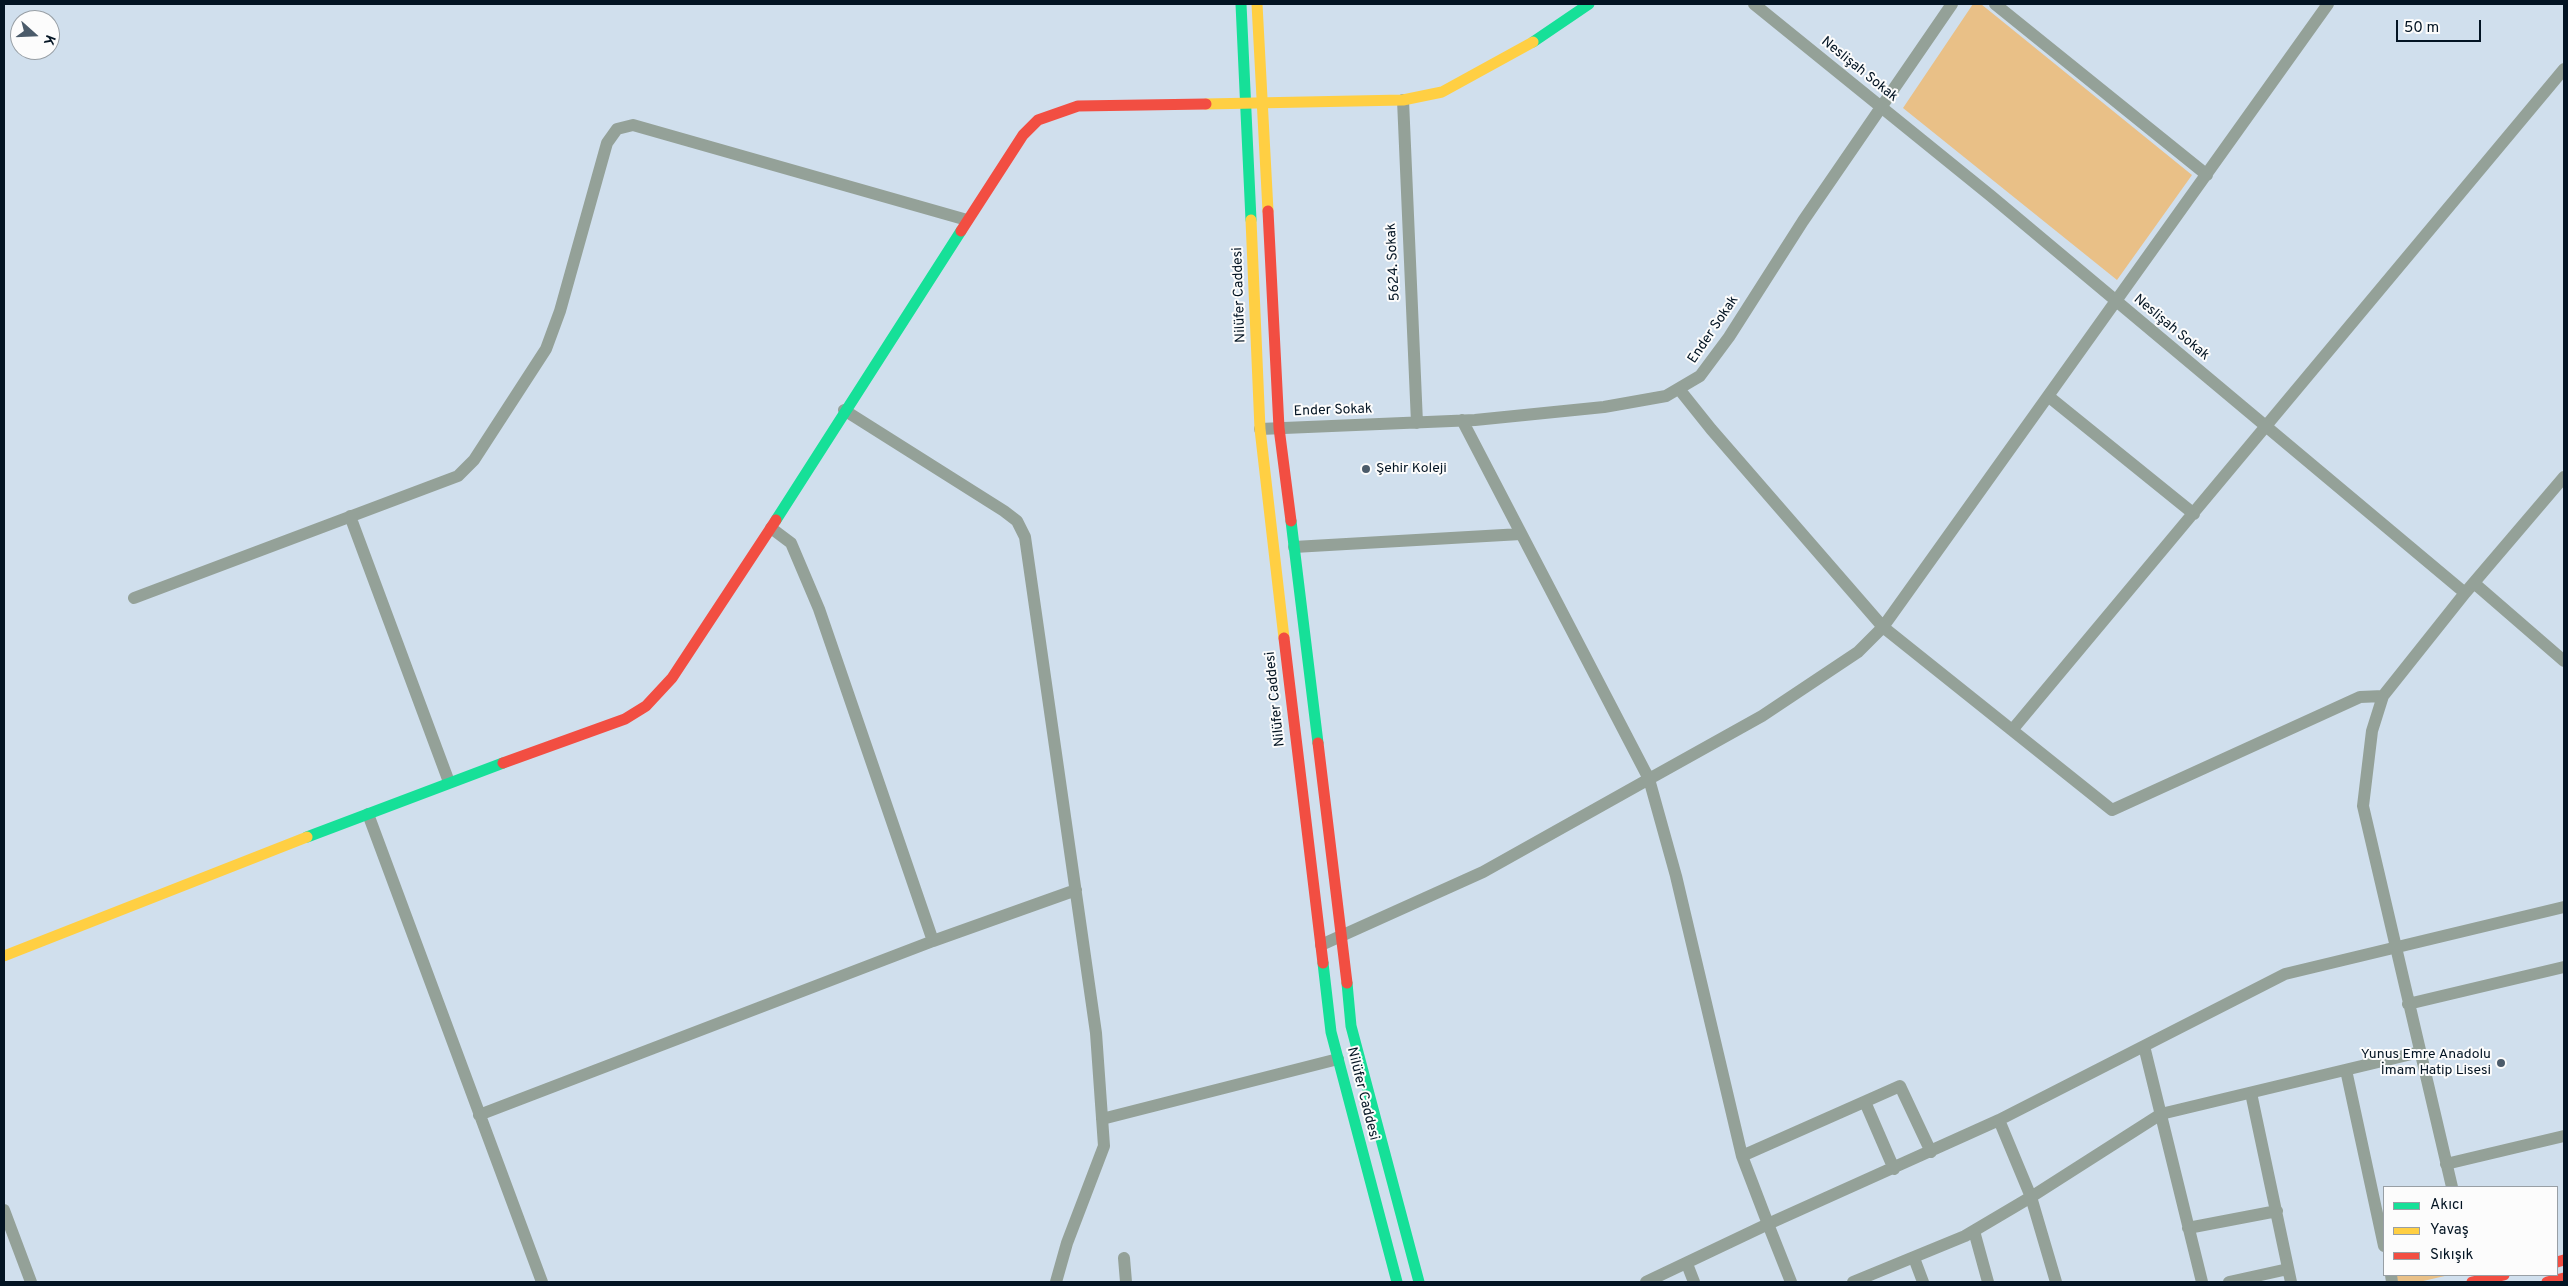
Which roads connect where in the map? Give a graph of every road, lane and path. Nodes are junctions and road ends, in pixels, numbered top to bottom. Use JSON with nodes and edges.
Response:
{"nodes":[{"id":1,"x":1241,"y":4,"type":"edge"},
{"id":2,"x":1257,"y":4,"type":"edge"},
{"id":3,"x":1589,"y":4,"type":"edge"},
{"id":4,"x":1754,"y":4,"type":"edge"},
{"id":5,"x":1952,"y":4,"type":"edge"},
{"id":6,"x":1996,"y":4,"type":"edge"},
{"id":7,"x":2328,"y":4,"type":"edge"},
{"id":8,"x":2564,"y":69,"type":"edge"},
{"id":9,"x":1403,"y":100,"type":"junction"},
{"id":10,"x":1246,"y":103,"type":"junction"},
{"id":11,"x":1262,"y":103,"type":"junction"},
{"id":12,"x":1882,"y":108,"type":"junction"},
{"id":13,"x":2207,"y":175,"type":"junction"},
{"id":14,"x":967,"y":220,"type":"junction"},
{"id":15,"x":2115,"y":301,"type":"junction"},
{"id":16,"x":1679,"y":389,"type":"junction"},
{"id":17,"x":2048,"y":396,"type":"junction"},
{"id":18,"x":844,"y":410,"type":"junction"},
{"id":19,"x":1462,"y":420,"type":"junction"},
{"id":20,"x":1417,"y":423,"type":"junction"},
{"id":21,"x":1279,"y":428,"type":"junction"},
{"id":22,"x":2266,"y":428,"type":"junction"},
{"id":23,"x":1260,"y":429,"type":"junction"},
{"id":24,"x":2564,"y":477,"type":"edge"},
{"id":25,"x":2194,"y":514,"type":"junction"},
{"id":26,"x":350,"y":516,"type":"junction"},
{"id":27,"x":771,"y":528,"type":"junction"},
{"id":28,"x":1521,"y":534,"type":"junction"},
{"id":29,"x":1294,"y":547,"type":"junction"},
{"id":30,"x":2469,"y":588,"type":"junction"},
{"id":31,"x":134,"y":598,"type":"dead end"},
{"id":32,"x":1883,"y":627,"type":"junction"},
{"id":33,"x":2564,"y":661,"type":"edge"},
{"id":34,"x":2383,"y":696,"type":"junction"},
{"id":35,"x":2013,"y":729,"type":"junction"},
{"id":36,"x":1648,"y":779,"type":"junction"},
{"id":37,"x":449,"y":782,"type":"junction"},
{"id":38,"x":368,"y":814,"type":"junction"},
{"id":39,"x":1076,"y":890,"type":"junction"},
{"id":40,"x":2564,"y":907,"type":"edge"},
{"id":41,"x":1342,"y":935,"type":"junction"},
{"id":42,"x":933,"y":942,"type":"junction"},
{"id":43,"x":1321,"y":945,"type":"junction"},
{"id":44,"x":2395,"y":947,"type":"junction"},
{"id":45,"x":4,"y":956,"type":"edge"},
{"id":46,"x":2564,"y":967,"type":"edge"},
{"id":47,"x":2408,"y":1004,"type":"junction"},
{"id":48,"x":2144,"y":1046,"type":"junction"},
{"id":49,"x":2420,"y":1052,"type":"junction"},
{"id":50,"x":1338,"y":1059,"type":"junction"},
{"id":51,"x":2346,"y":1070,"type":"junction"},
{"id":52,"x":2251,"y":1093,"type":"junction"},
{"id":53,"x":1865,"y":1102,"type":"junction"},
{"id":54,"x":2161,"y":1114,"type":"junction"},
{"id":55,"x":479,"y":1115,"type":"junction"},
{"id":56,"x":1102,"y":1119,"type":"junction"},
{"id":57,"x":1999,"y":1120,"type":"junction"},
{"id":58,"x":2564,"y":1136,"type":"edge"},
{"id":59,"x":1931,"y":1152,"type":"junction"},
{"id":60,"x":1742,"y":1156,"type":"junction"},
{"id":61,"x":2446,"y":1164,"type":"junction"},
{"id":62,"x":1894,"y":1169,"type":"junction"},
{"id":63,"x":2452,"y":1186,"type":"edge"},
{"id":64,"x":2031,"y":1198,"type":"junction"},
{"id":65,"x":4,"y":1210,"type":"edge"},
{"id":66,"x":2277,"y":1211,"type":"junction"},
{"id":67,"x":1768,"y":1224,"type":"junction"},
{"id":68,"x":2188,"y":1228,"type":"junction"},
{"id":69,"x":1974,"y":1231,"type":"junction"},
{"id":70,"x":2383,"y":1241,"type":"edge"},
{"id":71,"x":1124,"y":1258,"type":"dead end"},
{"id":72,"x":1914,"y":1258,"type":"junction"},
{"id":73,"x":1686,"y":1264,"type":"junction"},
{"id":74,"x":2288,"y":1269,"type":"junction"},
{"id":75,"x":2498,"y":1276,"type":"edge"},
{"id":76,"x":2564,"y":1278,"type":"edge"},
{"id":77,"x":2474,"y":1280,"type":"edge"},
{"id":78,"x":31,"y":1282,"type":"edge"},
{"id":79,"x":542,"y":1282,"type":"edge"},
{"id":80,"x":1056,"y":1282,"type":"edge"},
{"id":81,"x":1126,"y":1282,"type":"edge"},
{"id":82,"x":1397,"y":1282,"type":"edge"},
{"id":83,"x":1419,"y":1282,"type":"edge"},
{"id":84,"x":1646,"y":1282,"type":"edge"},
{"id":85,"x":1694,"y":1282,"type":"edge"},
{"id":86,"x":1791,"y":1282,"type":"edge"},
{"id":87,"x":1854,"y":1282,"type":"edge"},
{"id":88,"x":1923,"y":1282,"type":"edge"},
{"id":89,"x":1988,"y":1282,"type":"edge"},
{"id":90,"x":2056,"y":1282,"type":"edge"},
{"id":91,"x":2202,"y":1282,"type":"edge"},
{"id":92,"x":2229,"y":1282,"type":"edge"},
{"id":93,"x":2291,"y":1282,"type":"edge"},
{"id":94,"x":2547,"y":1282,"type":"edge"}],
"edges":[{"from":1,"to":10,"type":"street","name":"Nilüfer Caddesi"},
{"from":2,"to":11,"type":"street"},
{"from":3,"to":9,"type":"street"},
{"from":4,"to":12,"type":"street","name":"Neslişah Sokak"},
{"from":5,"to":12,"type":"street","name":"Ender Sokak"},
{"from":6,"to":13,"type":"street"},
{"from":7,"to":13,"type":"street"},
{"from":8,"to":22,"type":"street"},
{"from":9,"to":11,"type":"street"},
{"from":9,"to":20,"type":"street","name":"5624. Sokak"},
{"from":10,"to":11,"type":"street"},
{"from":10,"to":14,"type":"street"},
{"from":10,"to":23,"type":"street","name":"Nilüfer Caddesi"},
{"from":11,"to":21,"type":"street"},
{"from":12,"to":15,"type":"street","name":"Neslişah Sokak"},
{"from":12,"to":16,"type":"street","name":"Ender Sokak"},
{"from":13,"to":15,"type":"street"},
{"from":14,"to":18,"type":"street"},
{"from":14,"to":26,"type":"street"},
{"from":15,"to":17,"type":"street"},
{"from":15,"to":22,"type":"street","name":"Neslişah Sokak"},
{"from":16,"to":19,"type":"street","name":"Ender Sokak"},
{"from":16,"to":32,"type":"street"},
{"from":17,"to":25,"type":"street"},
{"from":17,"to":32,"type":"street"},
{"from":18,"to":27,"type":"street"},
{"from":18,"to":39,"type":"street"},
{"from":19,"to":20,"type":"street","name":"Ender Sokak"},
{"from":19,"to":28,"type":"street"},
{"from":20,"to":21,"type":"street","name":"Ender Sokak"},
{"from":21,"to":23,"type":"street","name":"Ender Sokak"},
{"from":21,"to":29,"type":"street"},
{"from":22,"to":25,"type":"street"},
{"from":22,"to":30,"type":"street","name":"Neslişah Sokak"},
{"from":23,"to":43,"type":"street","name":"Nilüfer Caddesi"},
{"from":24,"to":30,"type":"street"},
{"from":25,"to":35,"type":"street"},
{"from":26,"to":31,"type":"street"},
{"from":26,"to":37,"type":"street"},
{"from":27,"to":37,"type":"street"},
{"from":27,"to":42,"type":"street"},
{"from":28,"to":29,"type":"street"},
{"from":28,"to":36,"type":"street"},
{"from":29,"to":41,"type":"street"},
{"from":30,"to":33,"type":"street","name":"Neslişah Sokak"},
{"from":30,"to":34,"type":"street"},
{"from":32,"to":35,"type":"street"},
{"from":32,"to":36,"type":"street"},
{"from":34,"to":35,"type":"street"},
{"from":34,"to":44,"type":"street"},
{"from":36,"to":41,"type":"street"},
{"from":36,"to":60,"type":"street"},
{"from":37,"to":38,"type":"street"},
{"from":38,"to":45,"type":"street"},
{"from":38,"to":55,"type":"street"},
{"from":39,"to":42,"type":"street"},
{"from":39,"to":56,"type":"street"},
{"from":40,"to":44,"type":"street"},
{"from":41,"to":43,"type":"street"},
{"from":41,"to":83,"type":"street"},
{"from":42,"to":55,"type":"street"},
{"from":43,"to":50,"type":"street","name":"Nilüfer Caddesi"},
{"from":44,"to":47,"type":"street"},
{"from":44,"to":48,"type":"street"},
{"from":46,"to":47,"type":"street"},
{"from":47,"to":49,"type":"street"},
{"from":48,"to":54,"type":"street"},
{"from":48,"to":57,"type":"street"},
{"from":49,"to":51,"type":"street"},
{"from":49,"to":61,"type":"street"},
{"from":50,"to":56,"type":"street"},
{"from":50,"to":82,"type":"street","name":"Nilüfer Caddesi"},
{"from":51,"to":52,"type":"street"},
{"from":51,"to":70,"type":"street"},
{"from":52,"to":54,"type":"street"},
{"from":52,"to":66,"type":"street"},
{"from":53,"to":59,"type":"street"},
{"from":53,"to":60,"type":"street"},
{"from":53,"to":62,"type":"street"},
{"from":54,"to":64,"type":"street"},
{"from":54,"to":68,"type":"street"},
{"from":55,"to":79,"type":"street"},
{"from":56,"to":80,"type":"street"},
{"from":57,"to":59,"type":"street"},
{"from":57,"to":64,"type":"street"},
{"from":58,"to":61,"type":"street"},
{"from":59,"to":62,"type":"street"},
{"from":60,"to":67,"type":"street"},
{"from":61,"to":63,"type":"street"},
{"from":62,"to":67,"type":"street"},
{"from":64,"to":69,"type":"street"},
{"from":64,"to":90,"type":"street"},
{"from":65,"to":78,"type":"street"},
{"from":66,"to":68,"type":"street"},
{"from":66,"to":74,"type":"street"},
{"from":67,"to":73,"type":"street"},
{"from":67,"to":86,"type":"street"},
{"from":68,"to":91,"type":"street"},
{"from":69,"to":72,"type":"street"},
{"from":69,"to":89,"type":"street"},
{"from":71,"to":81,"type":"street"},
{"from":72,"to":87,"type":"street"},
{"from":72,"to":88,"type":"street"},
{"from":73,"to":84,"type":"street"},
{"from":73,"to":85,"type":"street"},
{"from":74,"to":92,"type":"street"},
{"from":74,"to":93,"type":"street"},
{"from":75,"to":77,"type":"street"},
{"from":76,"to":94,"type":"street"}]}
